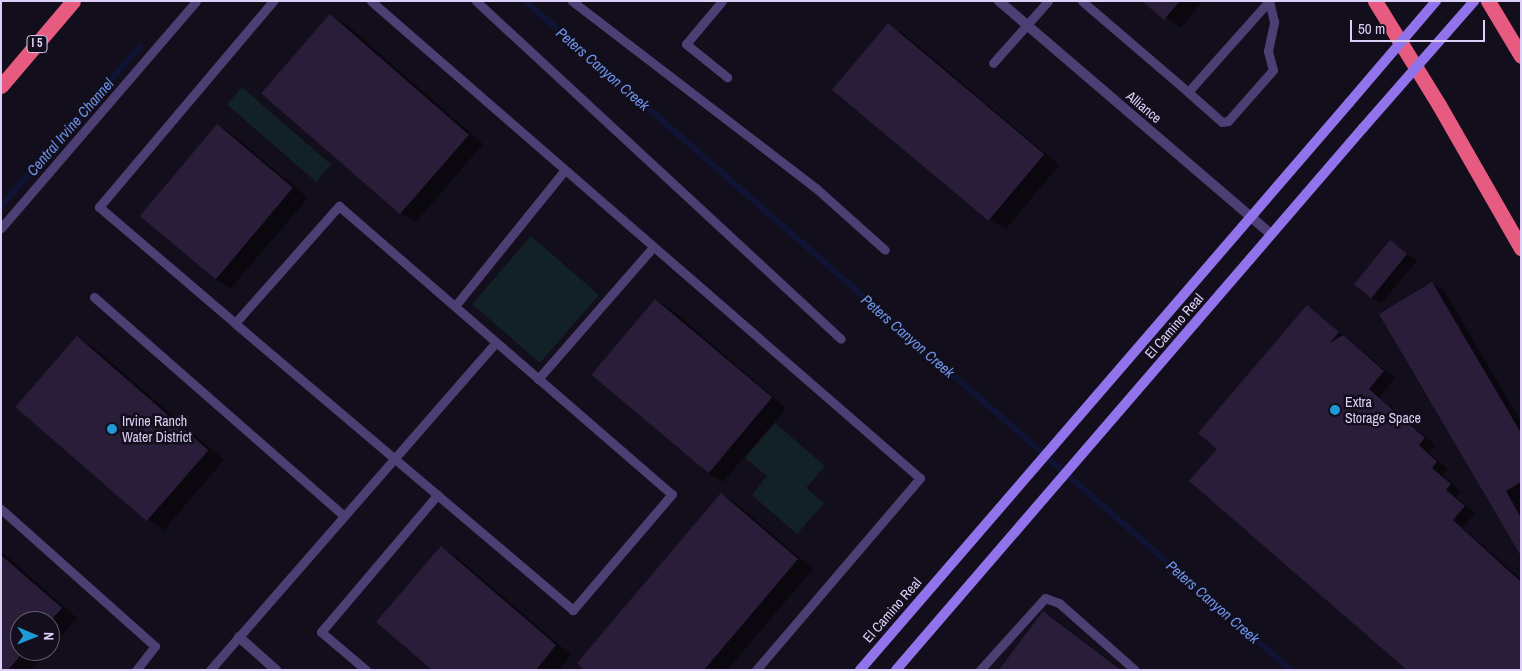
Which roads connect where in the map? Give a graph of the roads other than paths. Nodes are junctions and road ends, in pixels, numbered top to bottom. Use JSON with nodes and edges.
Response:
{"nodes":[{"id":1,"x":74,"y":1,"type":"edge"},
{"id":2,"x":196,"y":1,"type":"edge"},
{"id":3,"x":273,"y":1,"type":"edge"},
{"id":4,"x":371,"y":1,"type":"edge"},
{"id":5,"x":476,"y":1,"type":"edge"},
{"id":6,"x":572,"y":1,"type":"edge"},
{"id":7,"x":722,"y":1,"type":"edge"},
{"id":8,"x":999,"y":1,"type":"edge"},
{"id":9,"x":1048,"y":1,"type":"edge"},
{"id":10,"x":1082,"y":1,"type":"edge"},
{"id":11,"x":1269,"y":1,"type":"edge"},
{"id":12,"x":1375,"y":1,"type":"edge"},
{"id":13,"x":1436,"y":1,"type":"edge"},
{"id":14,"x":1474,"y":1,"type":"edge"},
{"id":15,"x":1488,"y":1,"type":"edge"},
{"id":16,"x":1026,"y":25,"type":"junction"},
{"id":17,"x":1521,"y":56,"type":"edge"},
{"id":18,"x":993,"y":63,"type":"dead end"},
{"id":19,"x":727,"y":77,"type":"dead end"},
{"id":20,"x":1,"y":86,"type":"edge"},
{"id":21,"x":1188,"y":92,"type":"junction"},
{"id":22,"x":564,"y":170,"type":"junction"},
{"id":23,"x":1250,"y":216,"type":"junction"},
{"id":24,"x":1,"y":228,"type":"edge"},
{"id":25,"x":1271,"y":234,"type":"junction"},
{"id":26,"x":653,"y":247,"type":"junction"},
{"id":27,"x":1521,"y":248,"type":"edge"},
{"id":28,"x":886,"y":250,"type":"dead end"},
{"id":29,"x":94,"y":297,"type":"dead end"},
{"id":30,"x":455,"y":306,"type":"junction"},
{"id":31,"x":235,"y":323,"type":"junction"},
{"id":32,"x":842,"y":339,"type":"dead end"},
{"id":33,"x":496,"y":342,"type":"junction"},
{"id":34,"x":538,"y":379,"type":"junction"},
{"id":35,"x":394,"y":458,"type":"junction"},
{"id":36,"x":438,"y":495,"type":"junction"},
{"id":37,"x":1,"y":509,"type":"edge"},
{"id":38,"x":344,"y":516,"type":"junction"},
{"id":39,"x":239,"y":637,"type":"junction"},
{"id":40,"x":136,"y":670,"type":"edge"},
{"id":41,"x":210,"y":670,"type":"edge"},
{"id":42,"x":276,"y":670,"type":"edge"},
{"id":43,"x":366,"y":670,"type":"edge"},
{"id":44,"x":756,"y":670,"type":"edge"},
{"id":45,"x":860,"y":670,"type":"edge"},
{"id":46,"x":896,"y":670,"type":"edge"},
{"id":47,"x":980,"y":670,"type":"edge"},
{"id":48,"x":1135,"y":670,"type":"edge"}],
"edges":[{"from":1,"to":20,"type":"highway","number":"I 5"},
{"from":2,"to":24,"type":"lane"},
{"from":3,"to":31,"type":"lane"},
{"from":4,"to":22,"type":"lane"},
{"from":5,"to":32,"type":"lane"},
{"from":6,"to":28,"type":"lane"},
{"from":7,"to":19,"type":"lane"},
{"from":8,"to":16,"type":"street","name":"Alliance"},
{"from":9,"to":16,"type":"lane"},
{"from":10,"to":21,"type":"lane"},
{"from":11,"to":21,"type":"lane"},
{"from":11,"to":21,"type":"lane"},
{"from":12,"to":27,"type":"highway"},
{"from":13,"to":23,"type":"main road","name":"El Camino Real","bridge":true},
{"from":14,"to":25,"type":"main road","name":"El Camino Real","bridge":true},
{"from":15,"to":17,"type":"highway"},
{"from":16,"to":18,"type":"lane"},
{"from":16,"to":23,"type":"street","name":"Alliance"},
{"from":22,"to":26,"type":"lane"},
{"from":22,"to":30,"type":"lane"},
{"from":23,"to":25,"type":"street","name":"Alliance"},
{"from":23,"to":45,"type":"main road","name":"El Camino Real"},
{"from":25,"to":46,"type":"main road","name":"El Camino Real"},
{"from":26,"to":34,"type":"lane"},
{"from":26,"to":44,"type":"lane"},
{"from":29,"to":38,"type":"lane"},
{"from":30,"to":31,"type":"lane"},
{"from":30,"to":33,"type":"lane"},
{"from":31,"to":35,"type":"lane"},
{"from":33,"to":34,"type":"lane"},
{"from":33,"to":35,"type":"lane"},
{"from":34,"to":36,"type":"lane"},
{"from":35,"to":36,"type":"lane"},
{"from":35,"to":38,"type":"lane"},
{"from":36,"to":43,"type":"lane"},
{"from":37,"to":40,"type":"lane"},
{"from":38,"to":39,"type":"lane"},
{"from":39,"to":41,"type":"lane"},
{"from":39,"to":42,"type":"street"},
{"from":47,"to":48,"type":"lane"}]}
